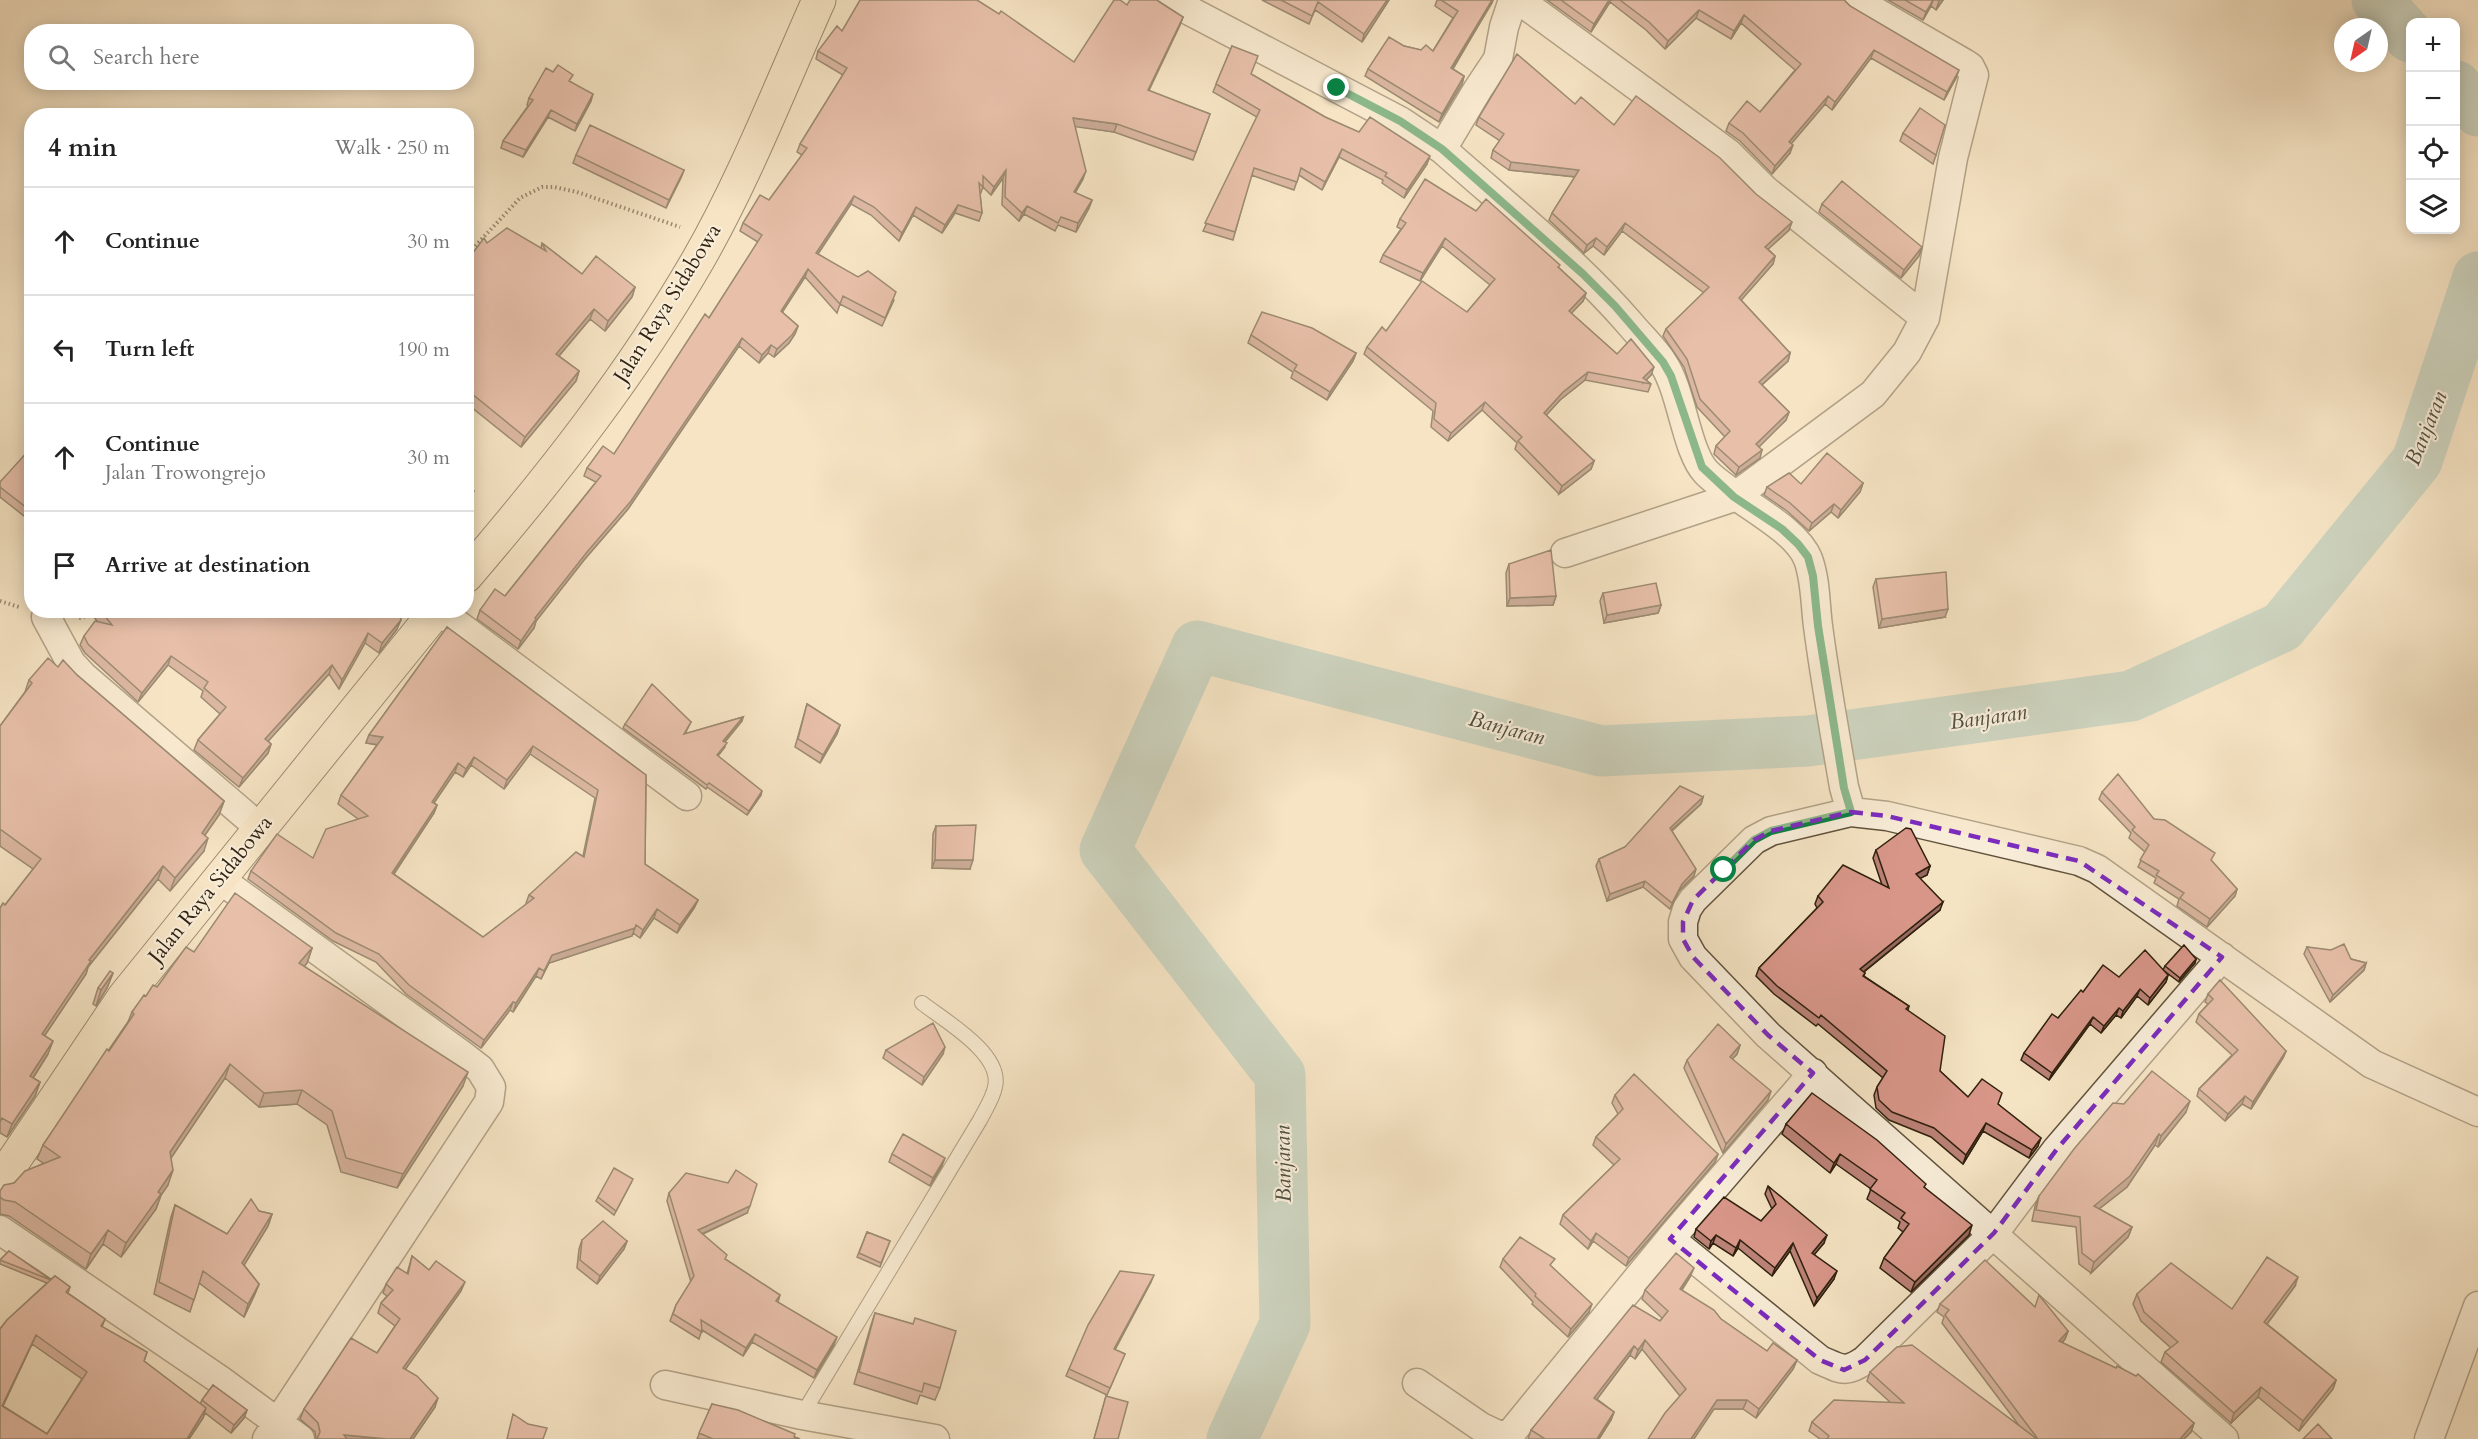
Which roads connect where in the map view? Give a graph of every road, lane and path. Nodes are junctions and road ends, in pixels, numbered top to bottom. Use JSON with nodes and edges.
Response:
{"nodes":[{"id":1,"x":819,"y":0,"type":"edge"},
{"id":2,"x":1169,"y":0,"type":"edge"},
{"id":3,"x":1513,"y":0,"type":"edge"},
{"id":4,"x":1519,"y":0,"type":"edge"},
{"id":5,"x":1856,"y":0,"type":"edge"},
{"id":6,"x":1442,"y":149,"type":"junction"},
{"id":7,"x":710,"y":237,"type":"junction"},
{"id":8,"x":474,"y":247,"type":"edge"},
{"id":9,"x":1925,"y":318,"type":"junction"},
{"id":10,"x":1734,"y":497,"type":"junction"},
{"id":11,"x":1565,"y":553,"type":"dead end"},
{"id":12,"x":474,"y":566,"type":"edge"},
{"id":13,"x":47,"y":618,"type":"edge"},
{"id":14,"x":431,"y":618,"type":"edge"},
{"id":15,"x":449,"y":618,"type":"edge"},
{"id":16,"x":687,"y":796,"type":"dead end"},
{"id":17,"x":1847,"y":800,"type":"junction"},
{"id":18,"x":260,"y":828,"type":"junction"},
{"id":19,"x":218,"y":878,"type":"junction"},
{"id":20,"x":2222,"y":957,"type":"junction"},
{"id":21,"x":922,"y":1003,"type":"dead end"},
{"id":22,"x":1814,"y":1073,"type":"junction"},
{"id":23,"x":2478,"y":1112,"type":"edge"},
{"id":24,"x":0,"y":1181,"type":"edge"},
{"id":25,"x":0,"y":1230,"type":"edge"},
{"id":26,"x":1994,"y":1233,"type":"junction"},
{"id":27,"x":1670,"y":1239,"type":"junction"},
{"id":28,"x":2478,"y":1306,"type":"edge"},
{"id":29,"x":1417,"y":1383,"type":"dead end"},
{"id":30,"x":665,"y":1385,"type":"dead end"},
{"id":31,"x":802,"y":1415,"type":"junction"},
{"id":32,"x":272,"y":1430,"type":"edge"},
{"id":33,"x":300,"y":1439,"type":"edge"},
{"id":34,"x":935,"y":1439,"type":"edge"},
{"id":35,"x":2224,"y":1439,"type":"edge"},
{"id":36,"x":2429,"y":1439,"type":"edge"}],
"edges":[{"from":1,"to":7,"type":"highway","name":"Jalan Raya Sidabowa"},
{"from":2,"to":6,"type":"street"},
{"from":3,"to":6,"type":"street"},
{"from":4,"to":9,"type":"street"},
{"from":5,"to":9,"type":"street"},
{"from":6,"to":10,"type":"street"},
{"from":7,"to":8,"type":"path"},
{"from":7,"to":12,"type":"highway","name":"Jalan Raya Sidabowa"},
{"from":9,"to":10,"type":"street"},
{"from":10,"to":11,"type":"street"},
{"from":10,"to":17,"type":"street"},
{"from":13,"to":18,"type":"street"},
{"from":14,"to":18,"type":"highway","name":"Jalan Raya Sidabowa"},
{"from":15,"to":16,"type":"street"},
{"from":17,"to":20,"type":"street"},
{"from":17,"to":22,"type":"street"},
{"from":18,"to":19,"type":"highway","name":"Jalan Raya Sidabowa"},
{"from":19,"to":24,"type":"highway","name":"Jalan Raya Sidabowa"},
{"from":19,"to":32,"type":"street"},
{"from":20,"to":23,"type":"street"},
{"from":20,"to":26,"type":"street"},
{"from":21,"to":31,"type":"lane"},
{"from":22,"to":26,"type":"street"},
{"from":22,"to":27,"type":"street"},
{"from":25,"to":32,"type":"street"},
{"from":26,"to":27,"type":"street"},
{"from":26,"to":35,"type":"street"},
{"from":27,"to":29,"type":"street"},
{"from":28,"to":36,"type":"street"},
{"from":30,"to":31,"type":"street"},
{"from":31,"to":34,"type":"street"},
{"from":32,"to":33,"type":"street"}]}
